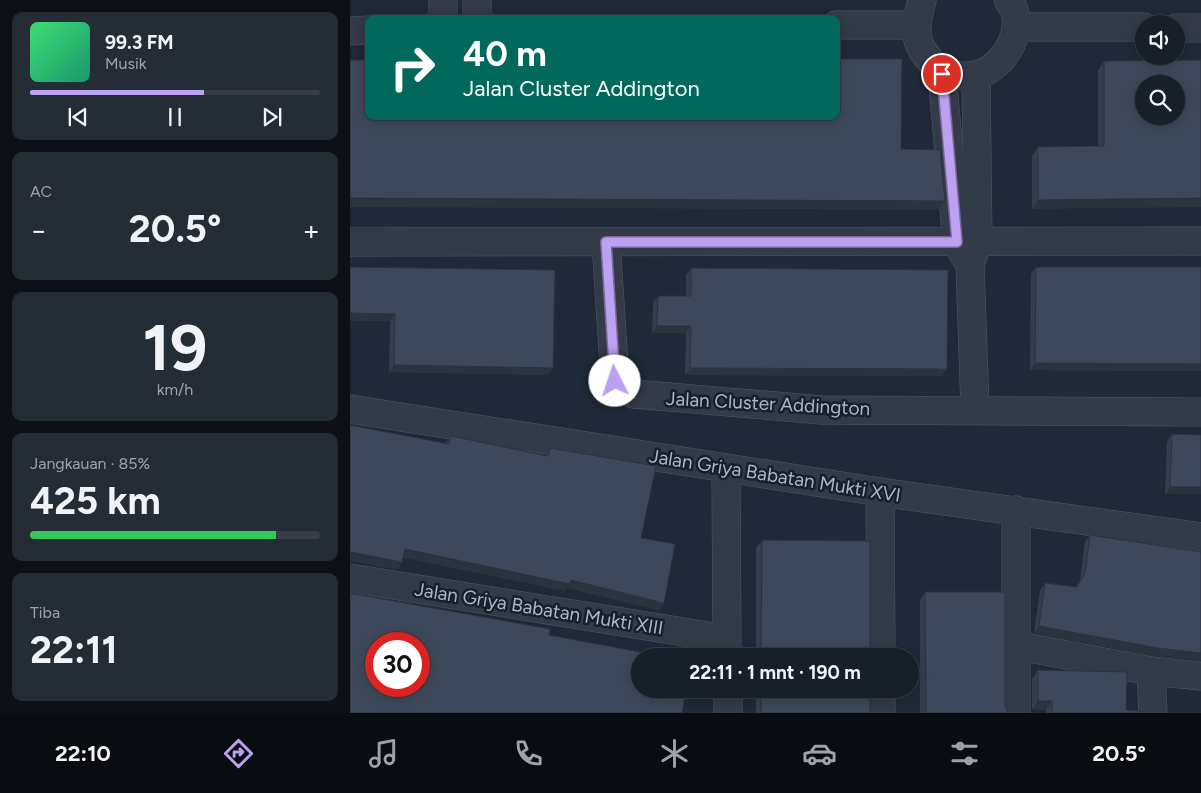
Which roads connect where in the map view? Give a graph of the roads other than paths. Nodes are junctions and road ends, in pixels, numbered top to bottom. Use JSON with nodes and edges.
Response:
{"nodes":[{"id":1,"x":443,"y":0,"type":"edge"},
{"id":2,"x":477,"y":0,"type":"edge"},
{"id":3,"x":1008,"y":0,"type":"edge"},
{"id":4,"x":919,"y":12,"type":"edge"},
{"id":5,"x":443,"y":15,"type":"edge"},
{"id":6,"x":477,"y":15,"type":"edge"},
{"id":7,"x":840,"y":24,"type":"edge"},
{"id":8,"x":1016,"y":27,"type":"junction"},
{"id":9,"x":1135,"y":27,"type":"edge"},
{"id":10,"x":1185,"y":28,"type":"edge"},
{"id":11,"x":1201,"y":28,"type":"edge"},
{"id":12,"x":365,"y":30,"type":"edge"},
{"id":13,"x":350,"y":31,"type":"edge"},
{"id":14,"x":942,"y":74,"type":"junction"},
{"id":15,"x":976,"y":75,"type":"junction"},
{"id":16,"x":1201,"y":241,"type":"edge"},
{"id":17,"x":350,"y":242,"type":"edge"},
{"id":18,"x":606,"y":242,"type":"junction"},
{"id":19,"x":968,"y":249,"type":"junction"},
{"id":20,"x":350,"y":409,"type":"edge"},
{"id":21,"x":975,"y":409,"type":"junction"},
{"id":22,"x":1201,"y":412,"type":"edge"},
{"id":23,"x":726,"y":468,"type":"junction"},
{"id":24,"x":880,"y":492,"type":"junction"},
{"id":25,"x":1016,"y":510,"type":"junction"},
{"id":26,"x":1201,"y":538,"type":"edge"},
{"id":27,"x":350,"y":578,"type":"edge"},
{"id":28,"x":1014,"y":645,"type":"junction"},
{"id":29,"x":727,"y":648,"type":"edge"},
{"id":30,"x":881,"y":648,"type":"edge"},
{"id":31,"x":1151,"y":671,"type":"junction"},
{"id":32,"x":1201,"y":676,"type":"edge"},
{"id":33,"x":728,"y":698,"type":"edge"},
{"id":34,"x":881,"y":698,"type":"edge"},
{"id":35,"x":728,"y":713,"type":"edge"},
{"id":36,"x":881,"y":713,"type":"edge"},
{"id":37,"x":1016,"y":713,"type":"edge"},
{"id":38,"x":1153,"y":713,"type":"edge"}],
"edges":[{"from":1,"to":5,"type":"street"},
{"from":2,"to":6,"type":"street"},
{"from":3,"to":8,"type":"street"},
{"from":4,"to":7,"type":"street"},
{"from":4,"to":14,"type":"street"},
{"from":8,"to":9,"type":"street"},
{"from":8,"to":15,"type":"street"},
{"from":10,"to":11,"type":"street"},
{"from":12,"to":13,"type":"street"},
{"from":14,"to":15,"type":"street"},
{"from":14,"to":19,"type":"street"},
{"from":15,"to":19,"type":"street"},
{"from":16,"to":19,"type":"street"},
{"from":17,"to":18,"type":"street"},
{"from":18,"to":19,"type":"street"},
{"from":18,"to":21,"type":"street","name":"Jalan Cluster Addington"},
{"from":19,"to":21,"type":"street"},
{"from":20,"to":23,"type":"street","name":"Jalan Griya Babatan Mukti XVI"},
{"from":21,"to":22,"type":"street","name":"Jalan Cluster Addington"},
{"from":23,"to":24,"type":"street","name":"Jalan Griya Babatan Mukti XVI"},
{"from":23,"to":29,"type":"street"},
{"from":24,"to":25,"type":"street","name":"Jalan Griya Babatan Mukti XVI"},
{"from":24,"to":30,"type":"street"},
{"from":25,"to":26,"type":"street","name":"Jalan Griya Babatan Mukti XVI"},
{"from":25,"to":28,"type":"street"},
{"from":27,"to":29,"type":"street","name":"Jalan Griya Babatan Mukti XIII"},
{"from":28,"to":31,"type":"street"},
{"from":28,"to":37,"type":"street"},
{"from":31,"to":32,"type":"street"},
{"from":31,"to":38,"type":"street"},
{"from":33,"to":35,"type":"street"},
{"from":34,"to":36,"type":"street"}]}
